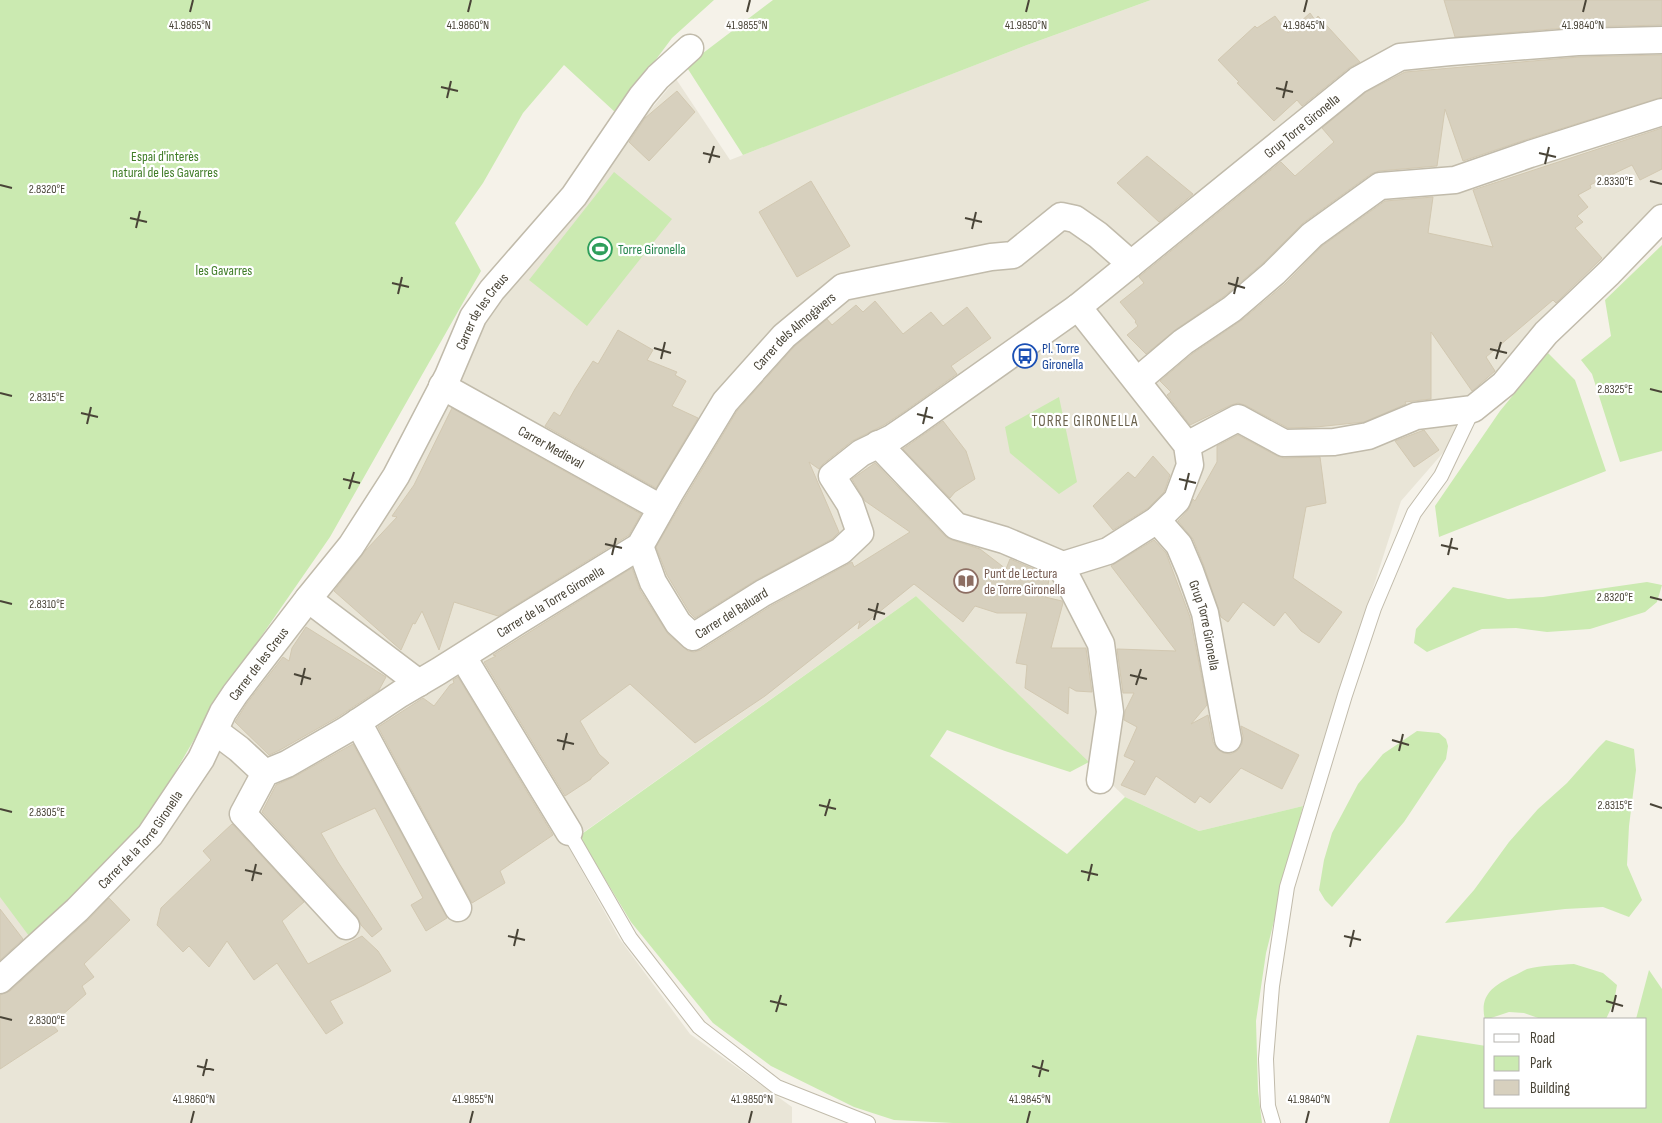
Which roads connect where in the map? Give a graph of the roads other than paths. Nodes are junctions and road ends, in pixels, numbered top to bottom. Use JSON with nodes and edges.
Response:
{"nodes":[{"id":1,"x":1662,"y":40,"type":"edge"},
{"id":2,"x":690,"y":48,"type":"dead end"},
{"id":3,"x":1662,"y":112,"type":"edge"},
{"id":4,"x":1662,"y":218,"type":"edge"},
{"id":5,"x":1131,"y":264,"type":"junction"},
{"id":6,"x":1078,"y":307,"type":"junction"},
{"id":7,"x":1137,"y":381,"type":"junction"},
{"id":8,"x":442,"y":386,"type":"junction"},
{"id":9,"x":1473,"y":409,"type":"junction"},
{"id":10,"x":878,"y":444,"type":"junction"},
{"id":11,"x":1187,"y":445,"type":"junction"},
{"id":12,"x":661,"y":508,"type":"junction"},
{"id":13,"x":1156,"y":520,"type":"junction"},
{"id":14,"x":640,"y":546,"type":"junction"},
{"id":15,"x":1063,"y":565,"type":"junction"},
{"id":16,"x":308,"y":599,"type":"junction"},
{"id":17,"x":463,"y":656,"type":"junction"},
{"id":18,"x":419,"y":684,"type":"junction"},
{"id":19,"x":358,"y":722,"type":"junction"},
{"id":20,"x":215,"y":731,"type":"junction"},
{"id":21,"x":1228,"y":739,"type":"dead end"},
{"id":22,"x":265,"y":773,"type":"junction"},
{"id":23,"x":1100,"y":780,"type":"dead end"},
{"id":24,"x":569,"y":832,"type":"joint"},
{"id":25,"x":458,"y":908,"type":"dead end"},
{"id":26,"x":346,"y":926,"type":"dead end"},
{"id":27,"x":0,"y":980,"type":"edge"},
{"id":28,"x":868,"y":1123,"type":"edge"},
{"id":29,"x":1273,"y":1123,"type":"edge"}],
"edges":[{"from":1,"to":5,"type":"street","name":"Grup Torre Gironella"},
{"from":2,"to":8,"type":"street","name":"Carrer de les Creus"},
{"from":3,"to":7,"type":"street"},
{"from":4,"to":9,"type":"street"},
{"from":5,"to":6,"type":"street","name":"Grup Torre Gironella"},
{"from":5,"to":12,"type":"street","name":"Carrer dels Almogàvers"},
{"from":6,"to":7,"type":"street"},
{"from":6,"to":10,"type":"street"},
{"from":7,"to":11,"type":"street"},
{"from":8,"to":12,"type":"street","name":"Carrer Medieval"},
{"from":8,"to":16,"type":"street","name":"Carrer de les Creus"},
{"from":9,"to":11,"type":"street"},
{"from":9,"to":29,"type":"lane"},
{"from":10,"to":14,"type":"street","name":"Carrer del Baluard"},
{"from":10,"to":15,"type":"street"},
{"from":11,"to":13,"type":"street"},
{"from":12,"to":14,"type":"street","name":"Carrer dels Almogàvers"},
{"from":13,"to":15,"type":"street"},
{"from":13,"to":21,"type":"street","name":"Grup Torre Gironella"},
{"from":14,"to":17,"type":"street","name":"Carrer de la Torre Gironella"},
{"from":15,"to":23,"type":"street"},
{"from":16,"to":18,"type":"street"},
{"from":16,"to":20,"type":"street","name":"Carrer de les Creus"},
{"from":17,"to":18,"type":"street","name":"Carrer de la Torre Gironella"},
{"from":17,"to":24,"type":"street"},
{"from":18,"to":19,"type":"street","name":"Carrer de la Torre Gironella"},
{"from":19,"to":22,"type":"street","name":"Carrer de la Torre Gironella"},
{"from":19,"to":25,"type":"street"},
{"from":20,"to":22,"type":"street"},
{"from":20,"to":27,"type":"street","name":"Carrer de la Torre Gironella"},
{"from":22,"to":26,"type":"street"},
{"from":24,"to":28,"type":"lane"}]}
